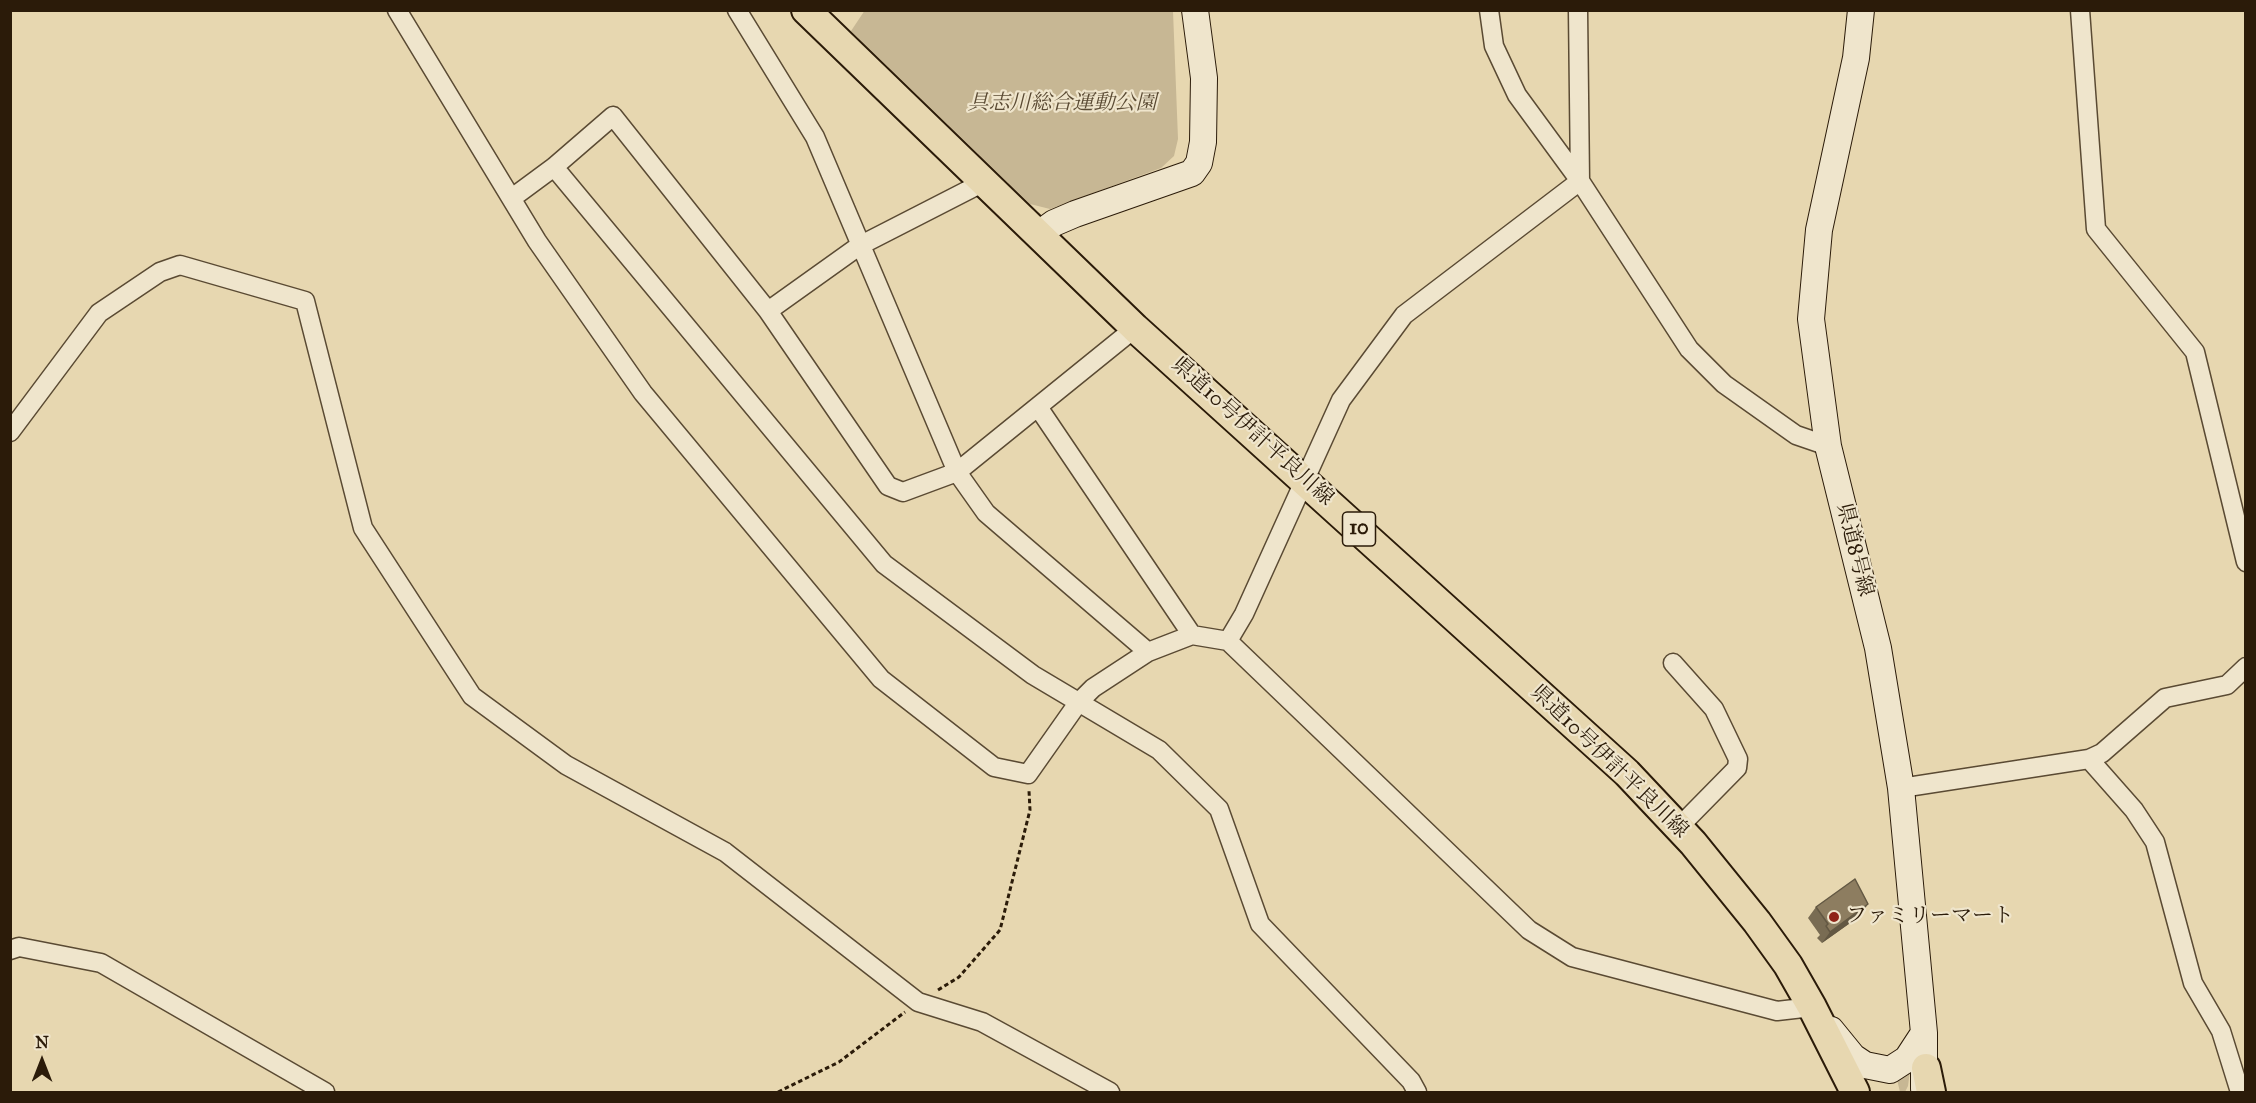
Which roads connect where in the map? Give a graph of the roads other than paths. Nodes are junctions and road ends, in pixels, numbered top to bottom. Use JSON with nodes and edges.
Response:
{"nodes":[{"id":1,"x":398,"y":10,"type":"edge"},
{"id":2,"x":737,"y":10,"type":"edge"},
{"id":3,"x":806,"y":10,"type":"edge"},
{"id":4,"x":1195,"y":10,"type":"edge"},
{"id":5,"x":1489,"y":10,"type":"edge"},
{"id":6,"x":1578,"y":10,"type":"edge"},
{"id":7,"x":1861,"y":10,"type":"edge"},
{"id":8,"x":2080,"y":10,"type":"edge"},
{"id":9,"x":554,"y":167,"type":"junction"},
{"id":10,"x":1580,"y":181,"type":"junction"},
{"id":11,"x":984,"y":182,"type":"junction"},
{"id":12,"x":512,"y":198,"type":"junction"},
{"id":13,"x":1039,"y":234,"type":"junction"},
{"id":14,"x":859,"y":246,"type":"junction"},
{"id":15,"x":768,"y":310,"type":"junction"},
{"id":16,"x":1135,"y":328,"type":"junction"},
{"id":17,"x":1038,"y":406,"type":"junction"},
{"id":18,"x":10,"y":432,"type":"edge"},
{"id":19,"x":1828,"y":446,"type":"junction"},
{"id":20,"x":957,"y":472,"type":"junction"},
{"id":21,"x":1304,"y":479,"type":"junction"},
{"id":22,"x":2246,"y":562,"type":"edge"},
{"id":23,"x":1192,"y":635,"type":"junction"},
{"id":24,"x":1228,"y":641,"type":"junction"},
{"id":25,"x":1148,"y":651,"type":"junction"},
{"id":26,"x":1673,"y":663,"type":"dead end"},
{"id":27,"x":2246,"y":667,"type":"edge"},
{"id":28,"x":1078,"y":703,"type":"junction"},
{"id":29,"x":2089,"y":759,"type":"junction"},
{"id":30,"x":1901,"y":788,"type":"junction"},
{"id":31,"x":1678,"y":828,"type":"junction"},
{"id":32,"x":10,"y":950,"type":"edge"},
{"id":33,"x":1812,"y":1007,"type":"junction"},
{"id":34,"x":1924,"y":1032,"type":"junction"},
{"id":35,"x":1927,"y":1084,"type":"edge"},
{"id":36,"x":325,"y":1092,"type":"edge"},
{"id":37,"x":1110,"y":1092,"type":"edge"},
{"id":38,"x":1417,"y":1092,"type":"edge"},
{"id":39,"x":1855,"y":1092,"type":"edge"},
{"id":40,"x":2240,"y":1092,"type":"edge"}],
"edges":[{"from":1,"to":12,"type":"street"},
{"from":2,"to":14,"type":"street"},
{"from":3,"to":11,"type":"main road","name":"県道10号伊計平良川線","number":"10"},
{"from":4,"to":13,"type":"main road"},
{"from":5,"to":10,"type":"street"},
{"from":6,"to":10,"type":"street"},
{"from":7,"to":19,"type":"main road","name":"県道8号線"},
{"from":8,"to":22,"type":"street"},
{"from":9,"to":12,"type":"street"},
{"from":9,"to":15,"type":"street"},
{"from":9,"to":28,"type":"street"},
{"from":10,"to":19,"type":"street"},
{"from":10,"to":21,"type":"street"},
{"from":11,"to":13,"type":"main road","name":"県道10号伊計平良川線","number":"10"},
{"from":11,"to":14,"type":"street"},
{"from":12,"to":28,"type":"street"},
{"from":13,"to":16,"type":"main road","name":"県道10号伊計平良川線","number":"10"},
{"from":14,"to":15,"type":"street"},
{"from":14,"to":20,"type":"street"},
{"from":15,"to":20,"type":"street"},
{"from":16,"to":17,"type":"street"},
{"from":16,"to":21,"type":"main road","name":"県道10号伊計平良川線","number":"10"},
{"from":17,"to":20,"type":"street"},
{"from":17,"to":23,"type":"street"},
{"from":18,"to":37,"type":"street"},
{"from":19,"to":30,"type":"main road","name":"県道8号線"},
{"from":20,"to":25,"type":"street"},
{"from":21,"to":24,"type":"street"},
{"from":21,"to":31,"type":"main road","name":"県道10号伊計平良川線","number":"10"},
{"from":23,"to":24,"type":"street"},
{"from":23,"to":25,"type":"street"},
{"from":24,"to":33,"type":"street"},
{"from":25,"to":28,"type":"street"},
{"from":26,"to":31,"type":"street"},
{"from":27,"to":29,"type":"street"},
{"from":28,"to":38,"type":"street"},
{"from":29,"to":30,"type":"street"},
{"from":29,"to":40,"type":"street"},
{"from":30,"to":34,"type":"main road","name":"県道8号線"},
{"from":31,"to":33,"type":"main road","name":"県道10号伊計平良川線","number":"10"},
{"from":32,"to":36,"type":"street"},
{"from":33,"to":34,"type":"main road"},
{"from":33,"to":39,"type":"main road","name":"県道10号伊計平良川線","number":"10"},
{"from":34,"to":35,"type":"main road","name":"県道8号線"}]}
